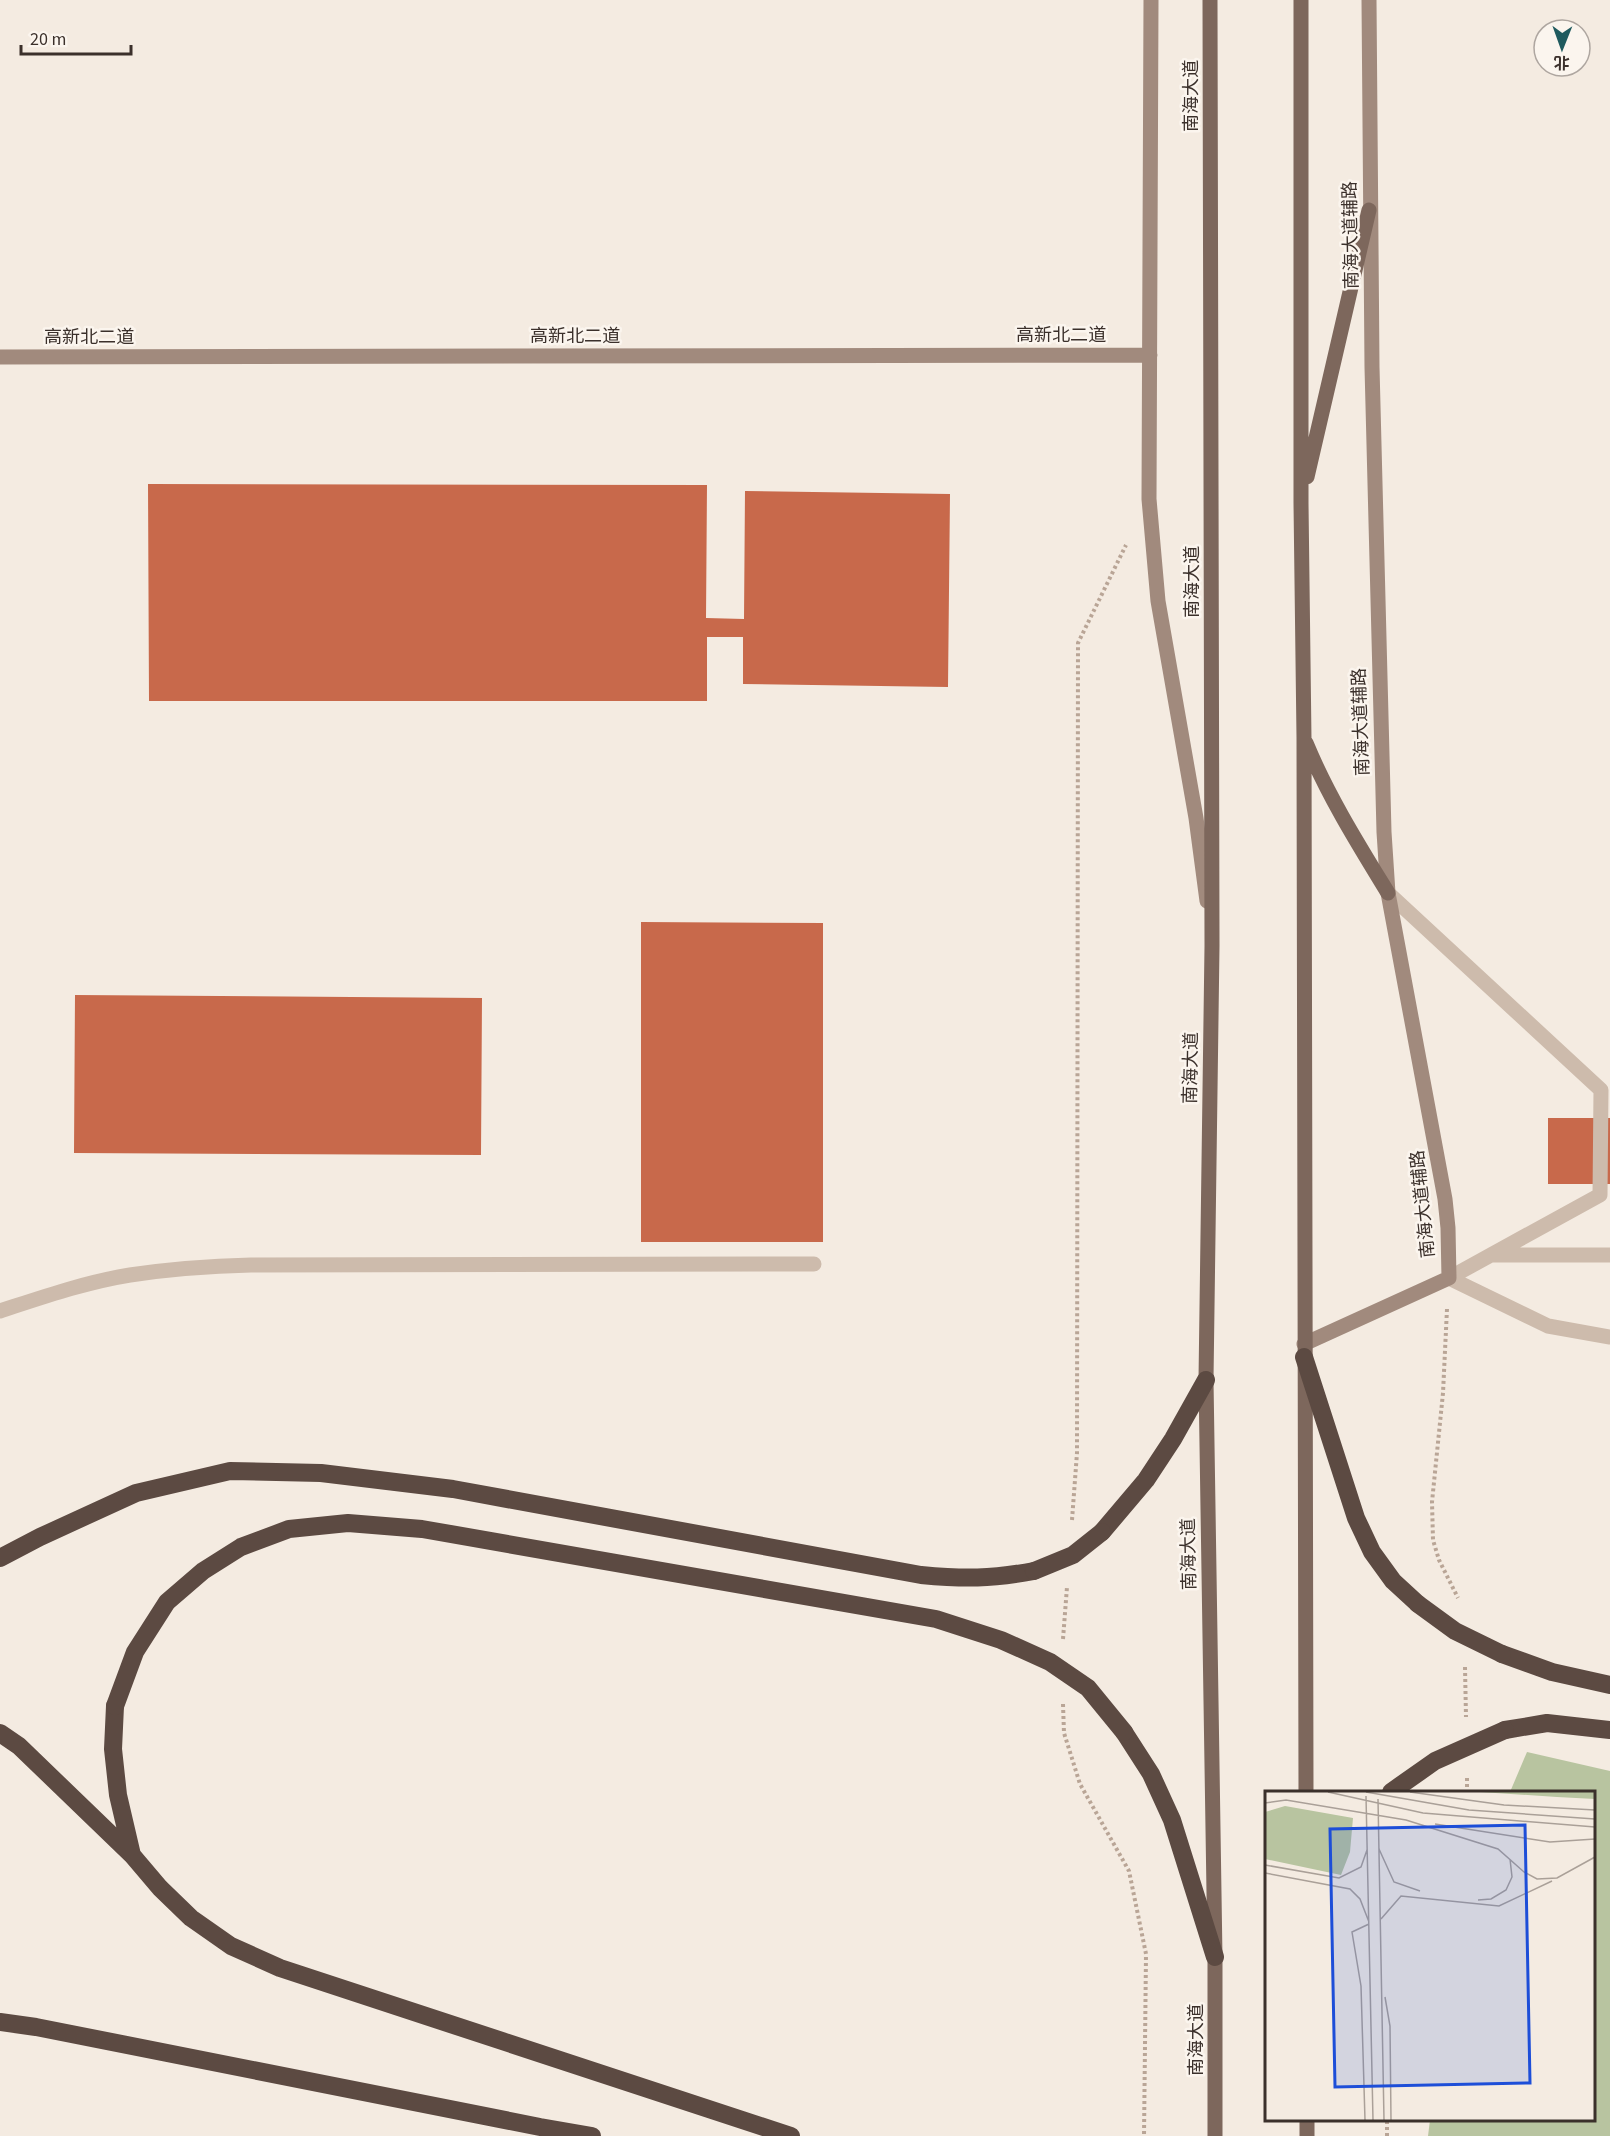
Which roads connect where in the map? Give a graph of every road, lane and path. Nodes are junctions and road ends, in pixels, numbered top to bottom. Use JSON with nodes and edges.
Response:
{"nodes":[{"id":1,"x":1151,"y":0,"type":"edge"},
{"id":2,"x":1210,"y":0,"type":"edge"},
{"id":3,"x":1301,"y":0,"type":"edge"},
{"id":4,"x":1369,"y":0,"type":"edge"},
{"id":5,"x":1370,"y":210,"type":"junction"},
{"id":6,"x":1150,"y":355,"type":"junction"},
{"id":7,"x":0,"y":357,"type":"edge"},
{"id":8,"x":1301,"y":503,"type":"junction"},
{"id":9,"x":1129,"y":540,"type":"dead end"},
{"id":10,"x":1304,"y":738,"type":"junction"},
{"id":11,"x":1388,"y":893,"type":"junction"},
{"id":12,"x":1212,"y":946,"type":"junction"},
{"id":13,"x":1491,"y":1255,"type":"junction"},
{"id":14,"x":1610,"y":1255,"type":"edge"},
{"id":15,"x":814,"y":1264,"type":"dead end"},
{"id":16,"x":1449,"y":1278,"type":"junction"},
{"id":17,"x":0,"y":1311,"type":"edge"},
{"id":18,"x":1610,"y":1337,"type":"edge"},
{"id":19,"x":1304,"y":1350,"type":"junction"},
{"id":20,"x":1206,"y":1380,"type":"junction"},
{"id":21,"x":1072,"y":1523,"type":"dead end"},
{"id":22,"x":0,"y":1558,"type":"edge"},
{"id":23,"x":1067,"y":1581,"type":"dead end"},
{"id":24,"x":1461,"y":1605,"type":"dead end"},
{"id":25,"x":1062,"y":1650,"type":"dead end"},
{"id":26,"x":1465,"y":1662,"type":"dead end"},
{"id":27,"x":1610,"y":1685,"type":"edge"},
{"id":28,"x":1063,"y":1698,"type":"dead end"},
{"id":29,"x":1466,"y":1721,"type":"dead end"},
{"id":30,"x":1610,"y":1730,"type":"edge"},
{"id":31,"x":0,"y":1734,"type":"edge"},
{"id":32,"x":1467,"y":1769,"type":"dead end"},
{"id":33,"x":1306,"y":1791,"type":"edge"},
{"id":34,"x":1391,"y":1791,"type":"edge"},
{"id":35,"x":1467,"y":1791,"type":"edge"},
{"id":36,"x":132,"y":1855,"type":"junction"},
{"id":37,"x":1215,"y":1957,"type":"junction"},
{"id":38,"x":0,"y":2022,"type":"edge"},
{"id":39,"x":592,"y":2136,"type":"edge"},
{"id":40,"x":791,"y":2136,"type":"edge"},
{"id":41,"x":1144,"y":2136,"type":"edge"},
{"id":42,"x":1215,"y":2136,"type":"edge"}],
"edges":[{"from":1,"to":6,"type":"main road"},
{"from":2,"to":12,"type":"main road","name":"南海大道"},
{"from":3,"to":8,"type":"main road"},
{"from":4,"to":5,"type":"main road","name":"南海大道辅路"},
{"from":5,"to":8,"type":"main road"},
{"from":5,"to":11,"type":"main road","name":"南海大道辅路"},
{"from":6,"to":7,"type":"main road","name":"高新北二道"},
{"from":6,"to":12,"type":"main road"},
{"from":8,"to":10,"type":"main road"},
{"from":9,"to":21,"type":"path"},
{"from":10,"to":11,"type":"main road"},
{"from":10,"to":19,"type":"main road"},
{"from":11,"to":13,"type":"lane"},
{"from":11,"to":16,"type":"main road","name":"南海大道辅路"},
{"from":12,"to":20,"type":"main road","name":"南海大道"},
{"from":13,"to":14,"type":"lane"},
{"from":13,"to":16,"type":"lane"},
{"from":15,"to":17,"type":"lane"},
{"from":16,"to":18,"type":"lane"},
{"from":16,"to":19,"type":"main road","name":"南海大道辅路"},
{"from":16,"to":24,"type":"path"},
{"from":19,"to":27,"type":"highway","bridge":true},
{"from":19,"to":33,"type":"main road"},
{"from":20,"to":22,"type":"highway","bridge":true},
{"from":20,"to":37,"type":"main road","name":"南海大道"},
{"from":23,"to":25,"type":"path"},
{"from":26,"to":29,"type":"path"},
{"from":28,"to":41,"type":"path"},
{"from":30,"to":34,"type":"highway","bridge":true},
{"from":31,"to":36,"type":"highway"},
{"from":32,"to":35,"type":"path"},
{"from":36,"to":37,"type":"highway","bridge":true},
{"from":36,"to":40,"type":"highway"},
{"from":37,"to":42,"type":"main road","name":"南海大道"},
{"from":38,"to":39,"type":"highway"}]}
